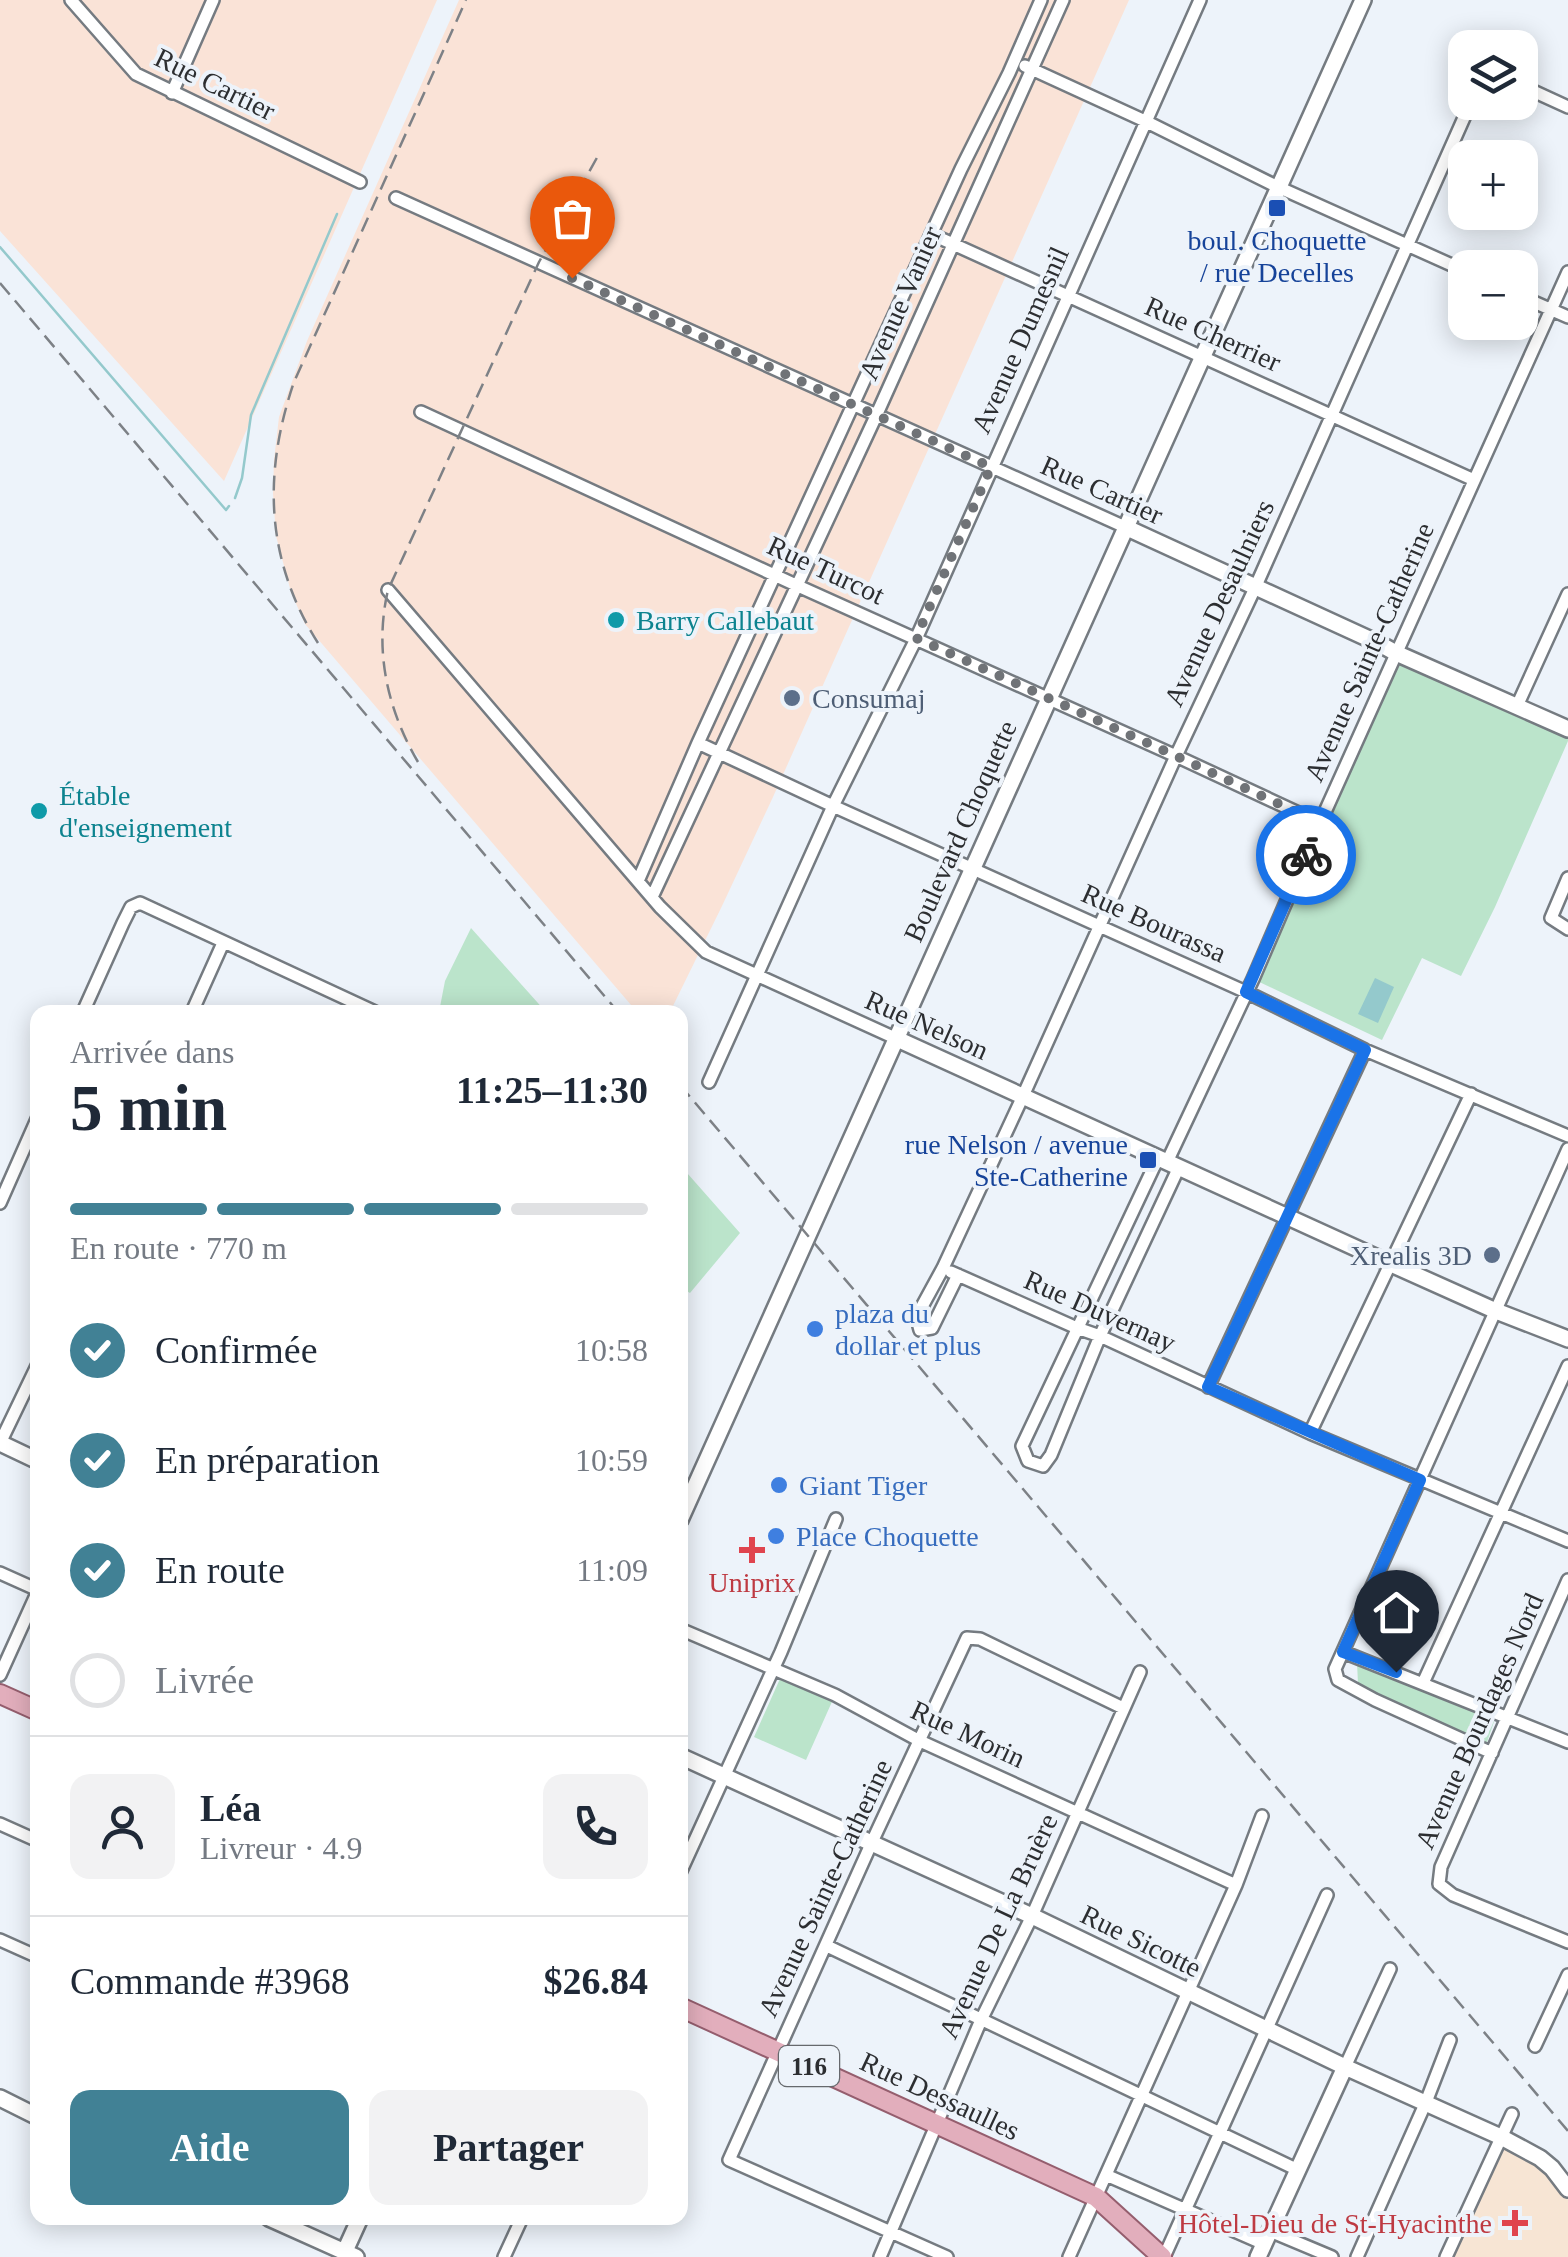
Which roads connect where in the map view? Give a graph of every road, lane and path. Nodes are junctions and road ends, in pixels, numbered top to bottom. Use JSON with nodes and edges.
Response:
{"nodes":[{"id":1,"x":72,"y":0,"type":"edge"},
{"id":2,"x":212,"y":0,"type":"edge"},
{"id":3,"x":1042,"y":0,"type":"edge"},
{"id":4,"x":1063,"y":0,"type":"edge"},
{"id":5,"x":1200,"y":0,"type":"edge"},
{"id":6,"x":1362,"y":0,"type":"edge"},
{"id":7,"x":1014,"y":61,"type":"junction"},
{"id":8,"x":1031,"y":68,"type":"junction"},
{"id":9,"x":172,"y":93,"type":"junction"},
{"id":10,"x":1538,"y":94,"type":"edge"},
{"id":11,"x":1568,"y":108,"type":"edge"},
{"id":12,"x":1463,"y":120,"type":"edge"},
{"id":13,"x":1145,"y":121,"type":"junction"},
{"id":14,"x":960,"y":169,"type":"junction"},
{"id":15,"x":983,"y":179,"type":"junction"},
{"id":16,"x":360,"y":182,"type":"dead end"},
{"id":17,"x":1278,"y":187,"type":"junction"},
{"id":18,"x":396,"y":198,"type":"dead end"},
{"id":19,"x":931,"y":234,"type":"junction"},
{"id":20,"x":954,"y":245,"type":"junction"},
{"id":21,"x":1408,"y":245,"type":"junction"},
{"id":22,"x":1448,"y":263,"type":"edge"},
{"id":23,"x":1568,"y":272,"type":"edge"},
{"id":24,"x":1067,"y":295,"type":"junction"},
{"id":25,"x":1538,"y":304,"type":"edge"},
{"id":26,"x":1552,"y":310,"type":"junction"},
{"id":27,"x":1568,"y":317,"type":"edge"},
{"id":28,"x":1202,"y":356,"type":"junction"},
{"id":29,"x":853,"y":406,"type":"junction"},
{"id":30,"x":421,"y":412,"type":"dead end"},
{"id":31,"x":1332,"y":415,"type":"junction"},
{"id":32,"x":876,"y":416,"type":"junction"},
{"id":33,"x":991,"y":467,"type":"junction"},
{"id":34,"x":1474,"y":480,"type":"junction"},
{"id":35,"x":1125,"y":527,"type":"junction"},
{"id":36,"x":776,"y":575,"type":"junction"},
{"id":37,"x":798,"y":586,"type":"junction"},
{"id":38,"x":1256,"y":588,"type":"junction"},
{"id":39,"x":388,"y":590,"type":"dead end"},
{"id":40,"x":1568,"y":594,"type":"edge"},
{"id":41,"x":916,"y":638,"type":"junction"},
{"id":42,"x":1396,"y":653,"type":"junction"},
{"id":43,"x":1048,"y":698,"type":"junction"},
{"id":44,"x":1517,"y":706,"type":"junction"},
{"id":45,"x":1568,"y":729,"type":"edge"},
{"id":46,"x":698,"y":743,"type":"junction"},
{"id":47,"x":720,"y":753,"type":"junction"},
{"id":48,"x":1176,"y":756,"type":"junction"},
{"id":49,"x":676,"y":792,"type":"junction"},
{"id":50,"x":698,"y":803,"type":"junction"},
{"id":51,"x":833,"y":806,"type":"junction"},
{"id":52,"x":1320,"y":823,"type":"junction"},
{"id":53,"x":971,"y":868,"type":"junction"},
{"id":54,"x":1568,"y":878,"type":"edge"},
{"id":55,"x":638,"y":881,"type":"junction"},
{"id":56,"x":652,"y":897,"type":"junction"},
{"id":57,"x":1099,"y":926,"type":"junction"},
{"id":58,"x":1568,"y":930,"type":"edge"},
{"id":59,"x":223,"y":943,"type":"junction"},
{"id":60,"x":756,"y":975,"type":"junction"},
{"id":61,"x":1246,"y":992,"type":"junction"},
{"id":62,"x":87,"y":1005,"type":"edge"},
{"id":63,"x":195,"y":1005,"type":"edge"},
{"id":64,"x":360,"y":1005,"type":"edge"},
{"id":65,"x":895,"y":1038,"type":"junction"},
{"id":66,"x":1365,"y":1050,"type":"junction"},
{"id":67,"x":709,"y":1082,"type":"dead end"},
{"id":68,"x":1471,"y":1094,"type":"junction"},
{"id":69,"x":1023,"y":1096,"type":"junction"},
{"id":70,"x":30,"y":1136,"type":"edge"},
{"id":71,"x":1568,"y":1136,"type":"edge"},
{"id":72,"x":1568,"y":1150,"type":"edge"},
{"id":73,"x":1168,"y":1162,"type":"junction"},
{"id":74,"x":0,"y":1203,"type":"edge"},
{"id":75,"x":1287,"y":1216,"type":"junction"},
{"id":76,"x":1391,"y":1264,"type":"junction"},
{"id":77,"x":943,"y":1268,"type":"junction"},
{"id":78,"x":958,"y":1274,"type":"junction"},
{"id":79,"x":1496,"y":1310,"type":"junction"},
{"id":80,"x":1077,"y":1328,"type":"junction"},
{"id":81,"x":1100,"y":1336,"type":"junction"},
{"id":82,"x":1568,"y":1339,"type":"edge"},
{"id":83,"x":1568,"y":1366,"type":"edge"},
{"id":84,"x":30,"y":1381,"type":"edge"},
{"id":85,"x":1208,"y":1387,"type":"junction"},
{"id":86,"x":1310,"y":1433,"type":"junction"},
{"id":87,"x":0,"y":1443,"type":"edge"},
{"id":88,"x":30,"y":1457,"type":"edge"},
{"id":89,"x":1420,"y":1480,"type":"junction"},
{"id":90,"x":688,"y":1497,"type":"edge"},
{"id":91,"x":1501,"y":1514,"type":"junction"},
{"id":92,"x":836,"y":1520,"type":"dead end"},
{"id":93,"x":1568,"y":1541,"type":"edge"},
{"id":94,"x":0,"y":1573,"type":"edge"},
{"id":95,"x":1568,"y":1580,"type":"edge"},
{"id":96,"x":30,"y":1587,"type":"edge"},
{"id":97,"x":30,"y":1609,"type":"edge"},
{"id":98,"x":688,"y":1631,"type":"edge"},
{"id":99,"x":1343,"y":1652,"type":"junction"},
{"id":100,"x":774,"y":1668,"type":"junction"},
{"id":101,"x":1140,"y":1672,"type":"dead end"},
{"id":102,"x":0,"y":1675,"type":"edge"},
{"id":103,"x":1423,"y":1683,"type":"junction"},
{"id":104,"x":0,"y":1694,"type":"edge"},
{"id":105,"x":30,"y":1707,"type":"edge"},
{"id":106,"x":1123,"y":1708,"type":"junction"},
{"id":107,"x":1507,"y":1717,"type":"junction"},
{"id":108,"x":920,"y":1741,"type":"junction"},
{"id":109,"x":1568,"y":1742,"type":"edge"},
{"id":110,"x":1492,"y":1753,"type":"junction"},
{"id":111,"x":688,"y":1760,"type":"edge"},
{"id":112,"x":724,"y":1776,"type":"junction"},
{"id":113,"x":1078,"y":1813,"type":"junction"},
{"id":114,"x":1262,"y":1816,"type":"dead end"},
{"id":115,"x":0,"y":1824,"type":"edge"},
{"id":116,"x":30,"y":1837,"type":"edge"},
{"id":117,"x":872,"y":1842,"type":"junction"},
{"id":118,"x":688,"y":1855,"type":"edge"},
{"id":119,"x":1236,"y":1885,"type":"junction"},
{"id":120,"x":1328,"y":1895,"type":"dead end"},
{"id":121,"x":1032,"y":1916,"type":"junction"},
{"id":122,"x":0,"y":1940,"type":"edge"},
{"id":123,"x":1568,"y":1942,"type":"edge"},
{"id":124,"x":827,"y":1946,"type":"junction"},
{"id":125,"x":30,"y":1953,"type":"edge"},
{"id":126,"x":1390,"y":1970,"type":"dead end"},
{"id":127,"x":1568,"y":1976,"type":"edge"},
{"id":128,"x":1188,"y":1992,"type":"junction"},
{"id":129,"x":688,"y":2012,"type":"edge"},
{"id":130,"x":981,"y":2020,"type":"junction"},
{"id":131,"x":1266,"y":2030,"type":"junction"},
{"id":132,"x":1450,"y":2040,"type":"dead end"},
{"id":133,"x":1535,"y":2046,"type":"dead end"},
{"id":134,"x":778,"y":2052,"type":"junction"},
{"id":135,"x":1346,"y":2067,"type":"junction"},
{"id":136,"x":1142,"y":2096,"type":"junction"},
{"id":137,"x":0,"y":2098,"type":"edge"},
{"id":138,"x":1426,"y":2102,"type":"junction"},
{"id":139,"x":30,"y":2113,"type":"edge"},
{"id":140,"x":1512,"y":2114,"type":"dead end"},
{"id":141,"x":938,"y":2125,"type":"junction"},
{"id":142,"x":1220,"y":2133,"type":"junction"},
{"id":143,"x":1501,"y":2136,"type":"junction"},
{"id":144,"x":1298,"y":2170,"type":"junction"},
{"id":145,"x":1106,"y":2175,"type":"junction"},
{"id":146,"x":1568,"y":2189,"type":"edge"},
{"id":147,"x":1096,"y":2198,"type":"junction"},
{"id":148,"x":1185,"y":2210,"type":"junction"},
{"id":149,"x":284,"y":2225,"type":"edge"},
{"id":150,"x":358,"y":2225,"type":"edge"},
{"id":151,"x":519,"y":2225,"type":"edge"},
{"id":152,"x":891,"y":2232,"type":"junction"},
{"id":153,"x":1264,"y":2244,"type":"edge"},
{"id":154,"x":350,"y":2254,"type":"edge"},
{"id":155,"x":504,"y":2257,"type":"edge"},
{"id":156,"x":880,"y":2257,"type":"edge"},
{"id":157,"x":947,"y":2257,"type":"edge"},
{"id":158,"x":1069,"y":2257,"type":"edge"},
{"id":159,"x":1163,"y":2257,"type":"edge"},
{"id":160,"x":1332,"y":2257,"type":"edge"},
{"id":161,"x":1356,"y":2257,"type":"edge"},
{"id":162,"x":1446,"y":2257,"type":"edge"}],
"edges":[{"from":1,"to":9,"type":"street","name":"Rue Cartier"},
{"from":2,"to":9,"type":"street"},
{"from":3,"to":7,"type":"street","name":"Avenue Vanier"},
{"from":4,"to":8,"type":"street","name":"Avenue Vanier"},
{"from":5,"to":13,"type":"street","name":"Avenue Dumesnil"},
{"from":6,"to":17,"type":"street","name":"Boulevard Choquette"},
{"from":7,"to":8,"type":"street"},
{"from":7,"to":14,"type":"street","name":"Avenue Vanier"},
{"from":8,"to":13,"type":"street"},
{"from":8,"to":15,"type":"street","name":"Avenue Vanier"},
{"from":9,"to":16,"type":"street","name":"Rue Cartier"},
{"from":10,"to":11,"type":"street"},
{"from":12,"to":21,"type":"street","name":"Avenue Desaulniers"},
{"from":13,"to":17,"type":"street"},
{"from":13,"to":24,"type":"street","name":"Avenue Dumesnil"},
{"from":14,"to":15,"type":"street"},
{"from":14,"to":19,"type":"street","name":"Avenue Vanier"},
{"from":15,"to":20,"type":"street","name":"Avenue Vanier"},
{"from":17,"to":21,"type":"street"},
{"from":17,"to":28,"type":"street","name":"Boulevard Choquette"},
{"from":18,"to":29,"type":"street","name":"Rue Cartier"},
{"from":19,"to":20,"type":"street","name":"Rue Cherrier"},
{"from":19,"to":29,"type":"street","name":"Avenue Vanier"},
{"from":20,"to":24,"type":"street","name":"Rue Cherrier"},
{"from":20,"to":32,"type":"street","name":"Avenue Vanier"},
{"from":21,"to":22,"type":"street"},
{"from":21,"to":31,"type":"street","name":"Avenue Desaulniers"},
{"from":23,"to":26,"type":"street","name":"Avenue Sainte-Catherine"},
{"from":24,"to":28,"type":"street","name":"Rue Cherrier"},
{"from":24,"to":33,"type":"street","name":"Avenue Dumesnil"},
{"from":25,"to":26,"type":"street"},
{"from":26,"to":27,"type":"street"},
{"from":26,"to":34,"type":"street","name":"Avenue Sainte-Catherine"},
{"from":28,"to":31,"type":"street","name":"Rue Cherrier"},
{"from":28,"to":35,"type":"street","name":"Boulevard Choquette"},
{"from":29,"to":32,"type":"street","name":"Rue Cartier"},
{"from":29,"to":36,"type":"street","name":"Avenue Vanier"},
{"from":30,"to":36,"type":"street","name":"Rue Turcot"},
{"from":31,"to":34,"type":"street","name":"Rue Cherrier"},
{"from":31,"to":38,"type":"street","name":"Avenue Desaulniers"},
{"from":32,"to":33,"type":"street","name":"Rue Cartier"},
{"from":32,"to":37,"type":"street","name":"Avenue Vanier"},
{"from":33,"to":35,"type":"street","name":"Rue Cartier"},
{"from":33,"to":41,"type":"street","name":"Avenue Dumesnil"},
{"from":34,"to":42,"type":"street","name":"Avenue Sainte-Catherine"},
{"from":35,"to":38,"type":"street","name":"Rue Cartier"},
{"from":35,"to":43,"type":"street","name":"Boulevard Choquette"},
{"from":36,"to":37,"type":"street","name":"Rue Turcot"},
{"from":36,"to":46,"type":"street","name":"Avenue Vanier"},
{"from":37,"to":41,"type":"street","name":"Rue Turcot"},
{"from":37,"to":47,"type":"street","name":"Avenue Vanier"},
{"from":38,"to":42,"type":"street","name":"Rue Cartier"},
{"from":38,"to":48,"type":"street","name":"Avenue Desaulniers"},
{"from":39,"to":55,"type":"street","name":"Rue Nelson"},
{"from":40,"to":44,"type":"street"},
{"from":41,"to":43,"type":"street","name":"Rue Turcot"},
{"from":41,"to":51,"type":"street","name":"Avenue Dumesnil"},
{"from":42,"to":44,"type":"street","name":"Rue Cartier"},
{"from":42,"to":52,"type":"street","name":"Avenue Sainte-Catherine"},
{"from":43,"to":48,"type":"street","name":"Rue Turcot"},
{"from":43,"to":53,"type":"street","name":"Boulevard Choquette"},
{"from":44,"to":45,"type":"street","name":"Rue Cartier"},
{"from":46,"to":47,"type":"street","name":"Rue Bourassa"},
{"from":46,"to":49,"type":"street","name":"Avenue Vanier"},
{"from":47,"to":50,"type":"street","name":"Avenue Vanier"},
{"from":47,"to":51,"type":"street","name":"Rue Bourassa"},
{"from":48,"to":52,"type":"street","name":"Rue Turcot"},
{"from":48,"to":57,"type":"street","name":"Avenue Desaulniers"},
{"from":49,"to":50,"type":"street"},
{"from":49,"to":55,"type":"street","name":"Avenue Vanier"},
{"from":50,"to":56,"type":"street","name":"Avenue Vanier"},
{"from":51,"to":53,"type":"street","name":"Rue Bourassa"},
{"from":51,"to":60,"type":"street","name":"Avenue Dumesnil"},
{"from":52,"to":61,"type":"street","name":"Avenue Sainte-Catherine"},
{"from":53,"to":57,"type":"street","name":"Rue Bourassa"},
{"from":53,"to":65,"type":"street","name":"Boulevard Choquette"},
{"from":54,"to":58,"type":"street"},
{"from":55,"to":56,"type":"street","name":"Rue Nelson"},
{"from":56,"to":60,"type":"street","name":"Rue Nelson"},
{"from":57,"to":61,"type":"street","name":"Rue Bourassa"},
{"from":57,"to":69,"type":"street","name":"Avenue Desaulniers"},
{"from":59,"to":62,"type":"street"},
{"from":59,"to":63,"type":"street"},
{"from":59,"to":64,"type":"street"},
{"from":60,"to":65,"type":"street","name":"Rue Nelson"},
{"from":60,"to":67,"type":"street","name":"Avenue Dumesnil"},
{"from":61,"to":66,"type":"street","name":"Rue Bourassa"},
{"from":61,"to":73,"type":"street","name":"Avenue Sainte-Catherine"},
{"from":65,"to":69,"type":"street","name":"Rue Nelson"},
{"from":65,"to":90,"type":"street","name":"Boulevard Choquette"},
{"from":66,"to":68,"type":"street","name":"Rue Bourassa"},
{"from":66,"to":75,"type":"street"},
{"from":68,"to":71,"type":"street","name":"Rue Bourassa"},
{"from":68,"to":76,"type":"street"},
{"from":69,"to":73,"type":"street","name":"Rue Nelson"},
{"from":69,"to":77,"type":"street","name":"Avenue Desaulniers"},
{"from":70,"to":74,"type":"street"},
{"from":72,"to":79,"type":"street"},
{"from":73,"to":75,"type":"street","name":"Rue Nelson"},
{"from":73,"to":80,"type":"street","name":"Avenue Sainte-Catherine"},
{"from":73,"to":81,"type":"street","name":"Avenue Sainte-Catherine"},
{"from":75,"to":76,"type":"street","name":"Rue Nelson"},
{"from":75,"to":85,"type":"street"},
{"from":76,"to":79,"type":"street","name":"Rue Nelson"},
{"from":76,"to":86,"type":"street"},
{"from":77,"to":78,"type":"street","name":"Rue Duvernay"},
{"from":77,"to":78,"type":"street","name":"Avenue Desaulniers"},
{"from":78,"to":80,"type":"street","name":"Rue Duvernay"},
{"from":79,"to":82,"type":"street","name":"Rue Nelson"},
{"from":79,"to":89,"type":"street"},
{"from":80,"to":81,"type":"street","name":"Rue Duvernay"},
{"from":80,"to":81,"type":"street","name":"Avenue Sainte-Catherine"},
{"from":81,"to":85,"type":"street","name":"Rue Duvernay"},
{"from":83,"to":91,"type":"street"},
{"from":84,"to":87,"type":"street"},
{"from":85,"to":86,"type":"street","name":"Rue Duvernay"},
{"from":86,"to":89,"type":"street","name":"Rue Duvernay"},
{"from":87,"to":88,"type":"street"},
{"from":89,"to":91,"type":"street","name":"Rue Duvernay"},
{"from":89,"to":99,"type":"street"},
{"from":91,"to":93,"type":"street","name":"Rue Duvernay"},
{"from":91,"to":103,"type":"street"},
{"from":92,"to":100,"type":"street"},
{"from":94,"to":96,"type":"street"},
{"from":95,"to":107,"type":"street","name":"Avenue Bourdages Nord"},
{"from":97,"to":102,"type":"street"},
{"from":98,"to":100,"type":"street","name":"Rue Morin"},
{"from":99,"to":103,"type":"street"},
{"from":99,"to":110,"type":"street"},
{"from":100,"to":108,"type":"street","name":"Rue Morin"},
{"from":100,"to":112,"type":"street"},
{"from":101,"to":106,"type":"street","name":"Avenue De La Bruère"},
{"from":103,"to":107,"type":"street"},
{"from":104,"to":105,"type":"main road"},
{"from":106,"to":108,"type":"street","name":"Avenue Sainte-Catherine"},
{"from":106,"to":113,"type":"street","name":"Avenue De La Bruère"},
{"from":107,"to":109,"type":"street"},
{"from":107,"to":110,"type":"street","name":"Avenue Bourdages Nord"},
{"from":108,"to":113,"type":"street","name":"Rue Morin"},
{"from":108,"to":117,"type":"street","name":"Avenue Sainte-Catherine"},
{"from":110,"to":123,"type":"street","name":"Avenue Bourdages Nord"},
{"from":111,"to":112,"type":"street","name":"Rue Sicotte"},
{"from":112,"to":117,"type":"street","name":"Rue Sicotte"},
{"from":112,"to":118,"type":"street"},
{"from":113,"to":119,"type":"street","name":"Rue Morin"},
{"from":113,"to":121,"type":"street","name":"Avenue De La Bruère"},
{"from":114,"to":119,"type":"street"},
{"from":115,"to":116,"type":"street"},
{"from":117,"to":121,"type":"street","name":"Rue Sicotte"},
{"from":117,"to":124,"type":"street","name":"Avenue Sainte-Catherine"},
{"from":119,"to":128,"type":"street"},
{"from":120,"to":131,"type":"street"},
{"from":121,"to":128,"type":"street","name":"Rue Sicotte"},
{"from":121,"to":130,"type":"street","name":"Avenue De La Bruère"},
{"from":122,"to":125,"type":"street"},
{"from":124,"to":130,"type":"street"},
{"from":124,"to":134,"type":"street","name":"Avenue Sainte-Catherine"},
{"from":126,"to":135,"type":"street"},
{"from":127,"to":133,"type":"street"},
{"from":128,"to":131,"type":"street","name":"Rue Sicotte"},
{"from":128,"to":136,"type":"street"},
{"from":129,"to":134,"type":"main road","name":"Rue Dessaulles","number":"116"},
{"from":130,"to":136,"type":"street"},
{"from":130,"to":141,"type":"street","name":"Avenue De La Bruère"},
{"from":131,"to":135,"type":"street","name":"Rue Sicotte"},
{"from":131,"to":142,"type":"street"},
{"from":132,"to":138,"type":"street"},
{"from":134,"to":141,"type":"main road","name":"Rue Dessaulles","number":"116"},
{"from":134,"to":152,"type":"street","name":"Avenue Sainte-Catherine"},
{"from":135,"to":138,"type":"street","name":"Rue Sicotte"},
{"from":135,"to":144,"type":"street"},
{"from":136,"to":142,"type":"street"},
{"from":136,"to":145,"type":"street"},
{"from":137,"to":139,"type":"street"},
{"from":138,"to":143,"type":"street","name":"Rue Sicotte"},
{"from":138,"to":161,"type":"street"},
{"from":140,"to":143,"type":"street"},
{"from":141,"to":147,"type":"main road","name":"Rue Dessaulles","number":"116"},
{"from":141,"to":152,"type":"street","name":"Avenue De La Bruère"},
{"from":142,"to":144,"type":"street"},
{"from":142,"to":148,"type":"street"},
{"from":143,"to":146,"type":"street","name":"Rue Sicotte"},
{"from":143,"to":162,"type":"street"},
{"from":144,"to":153,"type":"street"},
{"from":145,"to":147,"type":"street"},
{"from":145,"to":148,"type":"street"},
{"from":147,"to":158,"type":"street"},
{"from":147,"to":159,"type":"main road","name":"Rue Dessaulles","number":"116"},
{"from":148,"to":153,"type":"street"},
{"from":148,"to":159,"type":"street"},
{"from":149,"to":154,"type":"street"},
{"from":150,"to":154,"type":"street"},
{"from":151,"to":155,"type":"street"},
{"from":152,"to":156,"type":"street","name":"Avenue De La Bruère"},
{"from":152,"to":157,"type":"street"},
{"from":153,"to":160,"type":"street"}]}
